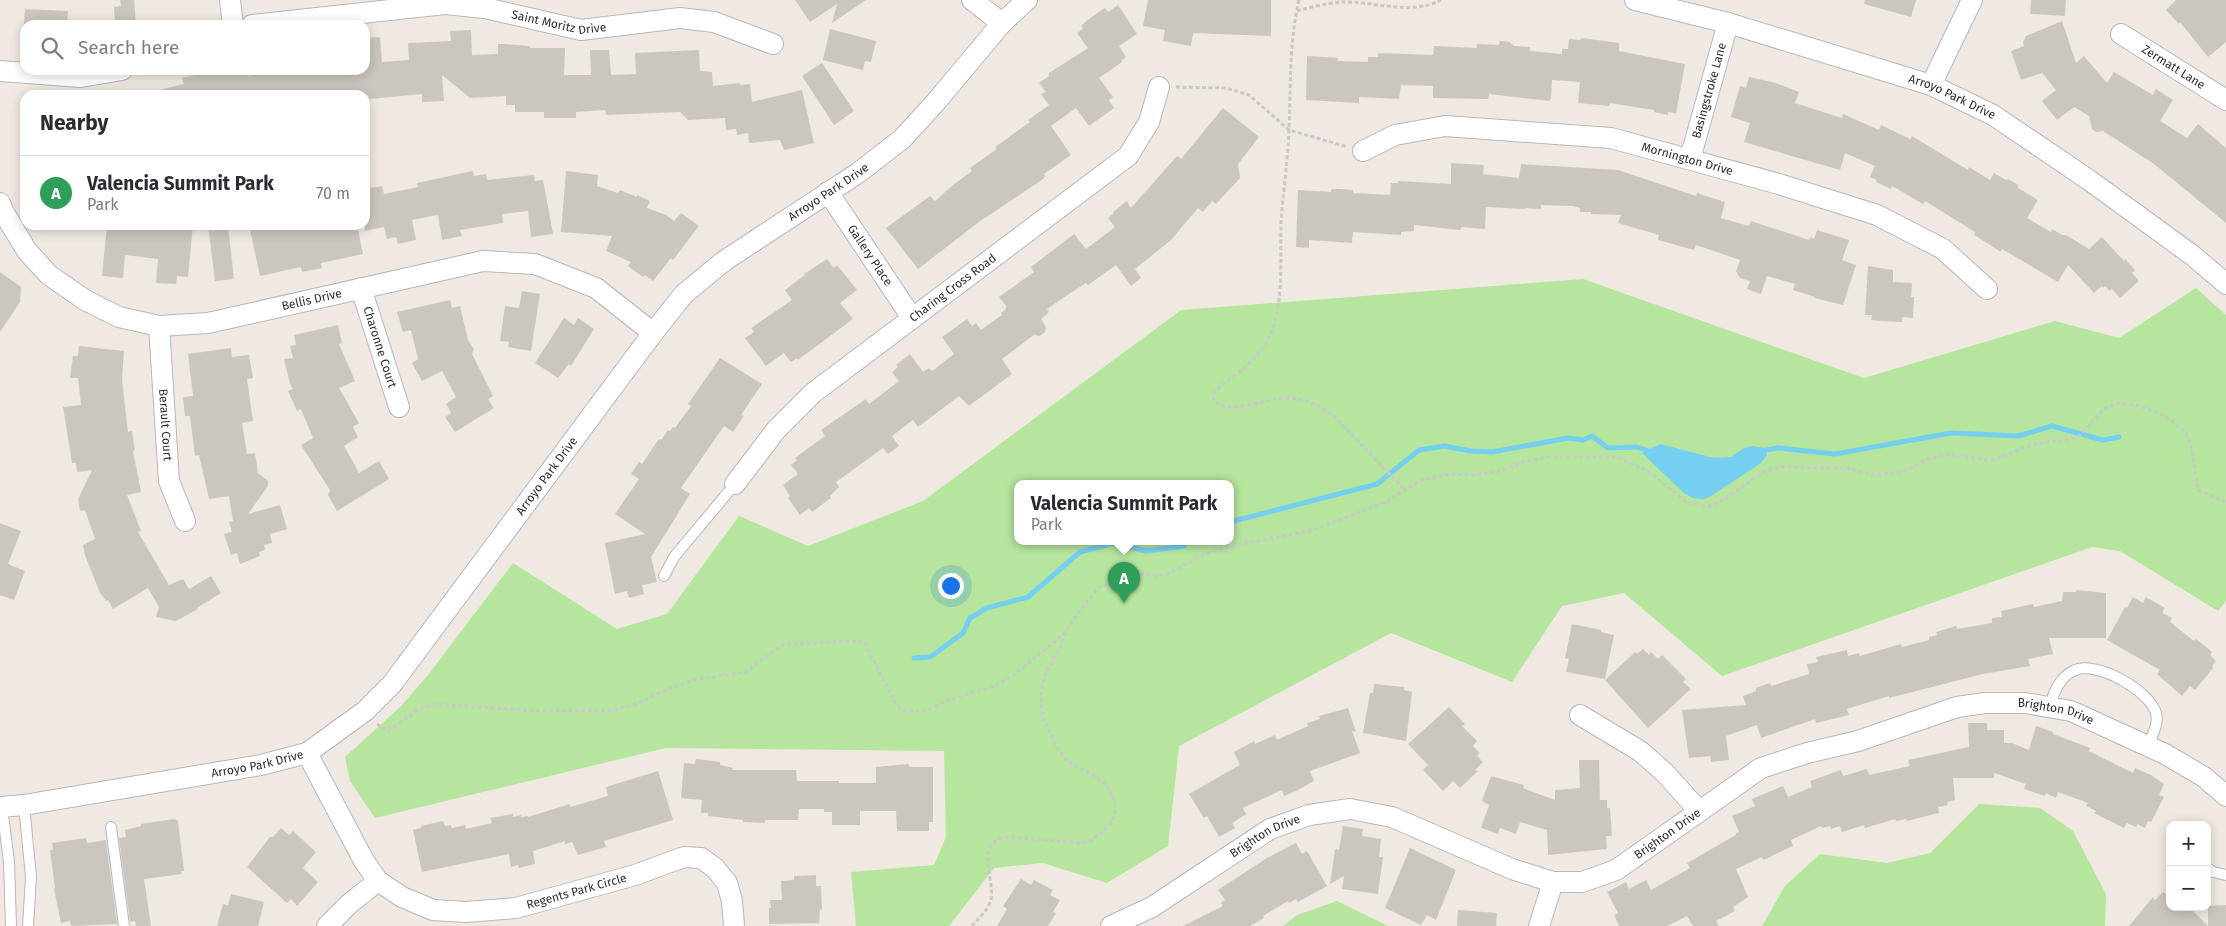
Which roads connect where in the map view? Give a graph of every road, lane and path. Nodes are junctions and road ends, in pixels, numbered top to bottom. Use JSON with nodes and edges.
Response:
{"nodes":[{"id":1,"x":230,"y":0,"type":"edge"},
{"id":2,"x":972,"y":0,"type":"edge"},
{"id":3,"x":1027,"y":0,"type":"edge"},
{"id":4,"x":1299,"y":0,"type":"edge"},
{"id":5,"x":1441,"y":0,"type":"edge"},
{"id":6,"x":1635,"y":0,"type":"edge"},
{"id":7,"x":1972,"y":0,"type":"edge"},
{"id":8,"x":1296,"y":11,"type":"junction"},
{"id":9,"x":232,"y":20,"type":"edge"},
{"id":10,"x":298,"y":20,"type":"edge"},
{"id":11,"x":1002,"y":23,"type":"junction"},
{"id":12,"x":1728,"y":23,"type":"junction"},
{"id":13,"x":2121,"y":34,"type":"dead end"},
{"id":14,"x":773,"y":44,"type":"dead end"},
{"id":15,"x":0,"y":71,"type":"edge"},
{"id":16,"x":20,"y":72,"type":"edge"},
{"id":17,"x":54,"y":75,"type":"edge"},
{"id":18,"x":93,"y":75,"type":"edge"},
{"id":19,"x":1931,"y":85,"type":"junction"},
{"id":20,"x":1159,"y":86,"type":"joint"},
{"id":21,"x":2226,"y":100,"type":"edge"},
{"id":22,"x":1289,"y":130,"type":"junction"},
{"id":23,"x":1363,"y":151,"type":"joint"},
{"id":24,"x":1690,"y":159,"type":"junction"},
{"id":25,"x":828,"y":192,"type":"junction"},
{"id":26,"x":1,"y":210,"type":"edge"},
{"id":27,"x":2226,"y":284,"type":"edge"},
{"id":28,"x":361,"y":288,"type":"junction"},
{"id":29,"x":1987,"y":289,"type":"dead end"},
{"id":30,"x":912,"y":318,"type":"junction"},
{"id":31,"x":159,"y":326,"type":"junction"},
{"id":32,"x":653,"y":333,"type":"junction"},
{"id":33,"x":399,"y":407,"type":"dead end"},
{"id":34,"x":735,"y":484,"type":"joint"},
{"id":35,"x":1404,"y":489,"type":"junction"},
{"id":36,"x":2226,"y":502,"type":"edge"},
{"id":37,"x":185,"y":521,"type":"dead end"},
{"id":38,"x":664,"y":576,"type":"dead end"},
{"id":39,"x":1066,"y":632,"type":"junction"},
{"id":40,"x":2049,"y":708,"type":"junction"},
{"id":41,"x":365,"y":712,"type":"junction"},
{"id":42,"x":1580,"y":715,"type":"dead end"},
{"id":43,"x":2148,"y":746,"type":"junction"},
{"id":44,"x":307,"y":753,"type":"junction"},
{"id":45,"x":2226,"y":796,"type":"edge"},
{"id":46,"x":24,"y":805,"type":"junction"},
{"id":47,"x":1,"y":807,"type":"edge"},
{"id":48,"x":1699,"y":811,"type":"junction"},
{"id":49,"x":111,"y":827,"type":"dead end"},
{"id":50,"x":2211,"y":871,"type":"edge"},
{"id":51,"x":2226,"y":875,"type":"edge"},
{"id":52,"x":378,"y":880,"type":"junction"},
{"id":53,"x":1553,"y":882,"type":"junction"},
{"id":54,"x":11,"y":926,"type":"edge"},
{"id":55,"x":28,"y":926,"type":"edge"},
{"id":56,"x":124,"y":926,"type":"edge"},
{"id":57,"x":327,"y":926,"type":"edge"},
{"id":58,"x":734,"y":926,"type":"edge"},
{"id":59,"x":972,"y":926,"type":"edge"},
{"id":60,"x":1111,"y":926,"type":"edge"},
{"id":61,"x":1539,"y":926,"type":"edge"}],
"edges":[{"from":1,"to":9,"type":"street"},
{"from":2,"to":11,"type":"street"},
{"from":3,"to":11,"type":"street","name":"Arroyo Park Drive"},
{"from":4,"to":8,"type":"path"},
{"from":5,"to":8,"type":"path"},
{"from":6,"to":12,"type":"street","name":"Arroyo Park Drive"},
{"from":7,"to":19,"type":"street"},
{"from":8,"to":22,"type":"path"},
{"from":10,"to":14,"type":"street","name":"Saint Moritz Drive"},
{"from":11,"to":25,"type":"street","name":"Arroyo Park Drive"},
{"from":12,"to":19,"type":"street","name":"Arroyo Park Drive"},
{"from":12,"to":24,"type":"street","name":"Basingstroke Lane"},
{"from":13,"to":21,"type":"street","name":"Zermatt Lane"},
{"from":15,"to":16,"type":"street"},
{"from":17,"to":18,"type":"street"},
{"from":19,"to":27,"type":"street","name":"Arroyo Park Drive"},
{"from":20,"to":22,"type":"path"},
{"from":20,"to":30,"type":"street","name":"Charing Cross Road"},
{"from":22,"to":23,"type":"path"},
{"from":22,"to":35,"type":"path"},
{"from":23,"to":24,"type":"street","name":"Mornington Drive"},
{"from":24,"to":29,"type":"street","name":"Mornington Drive"},
{"from":25,"to":30,"type":"street","name":"Gallery Place"},
{"from":25,"to":32,"type":"street","name":"Arroyo Park Drive"},
{"from":26,"to":31,"type":"street","name":"Bellis Drive"},
{"from":28,"to":31,"type":"street","name":"Bellis Drive"},
{"from":28,"to":32,"type":"street","name":"Bellis Drive"},
{"from":28,"to":33,"type":"street","name":"Charonne Court"},
{"from":30,"to":34,"type":"street","name":"Charing Cross Road"},
{"from":31,"to":37,"type":"street","name":"Berault Court"},
{"from":32,"to":41,"type":"street","name":"Arroyo Park Drive"},
{"from":34,"to":38,"type":"lane"},
{"from":35,"to":36,"type":"path"},
{"from":35,"to":39,"type":"path"},
{"from":39,"to":41,"type":"path"},
{"from":39,"to":59,"type":"path"},
{"from":40,"to":43,"type":"street","name":"Brighton Drive"},
{"from":40,"to":43,"type":"lane"},
{"from":40,"to":48,"type":"street","name":"Brighton Drive"},
{"from":41,"to":44,"type":"street","name":"Arroyo Park Drive"},
{"from":42,"to":48,"type":"street"},
{"from":43,"to":45,"type":"street","name":"Brighton Drive"},
{"from":44,"to":46,"type":"street","name":"Arroyo Park Drive"},
{"from":44,"to":52,"type":"street","name":"Regents Park Circle"},
{"from":46,"to":47,"type":"street","name":"Arroyo Park Drive"},
{"from":46,"to":55,"type":"lane"},
{"from":47,"to":54,"type":"lane"},
{"from":48,"to":53,"type":"street","name":"Brighton Drive"},
{"from":49,"to":56,"type":"lane"},
{"from":50,"to":51,"type":"lane"},
{"from":52,"to":57,"type":"street"},
{"from":52,"to":58,"type":"street","name":"Regents Park Circle"},
{"from":53,"to":60,"type":"street","name":"Brighton Drive"},
{"from":53,"to":61,"type":"street"}]}
